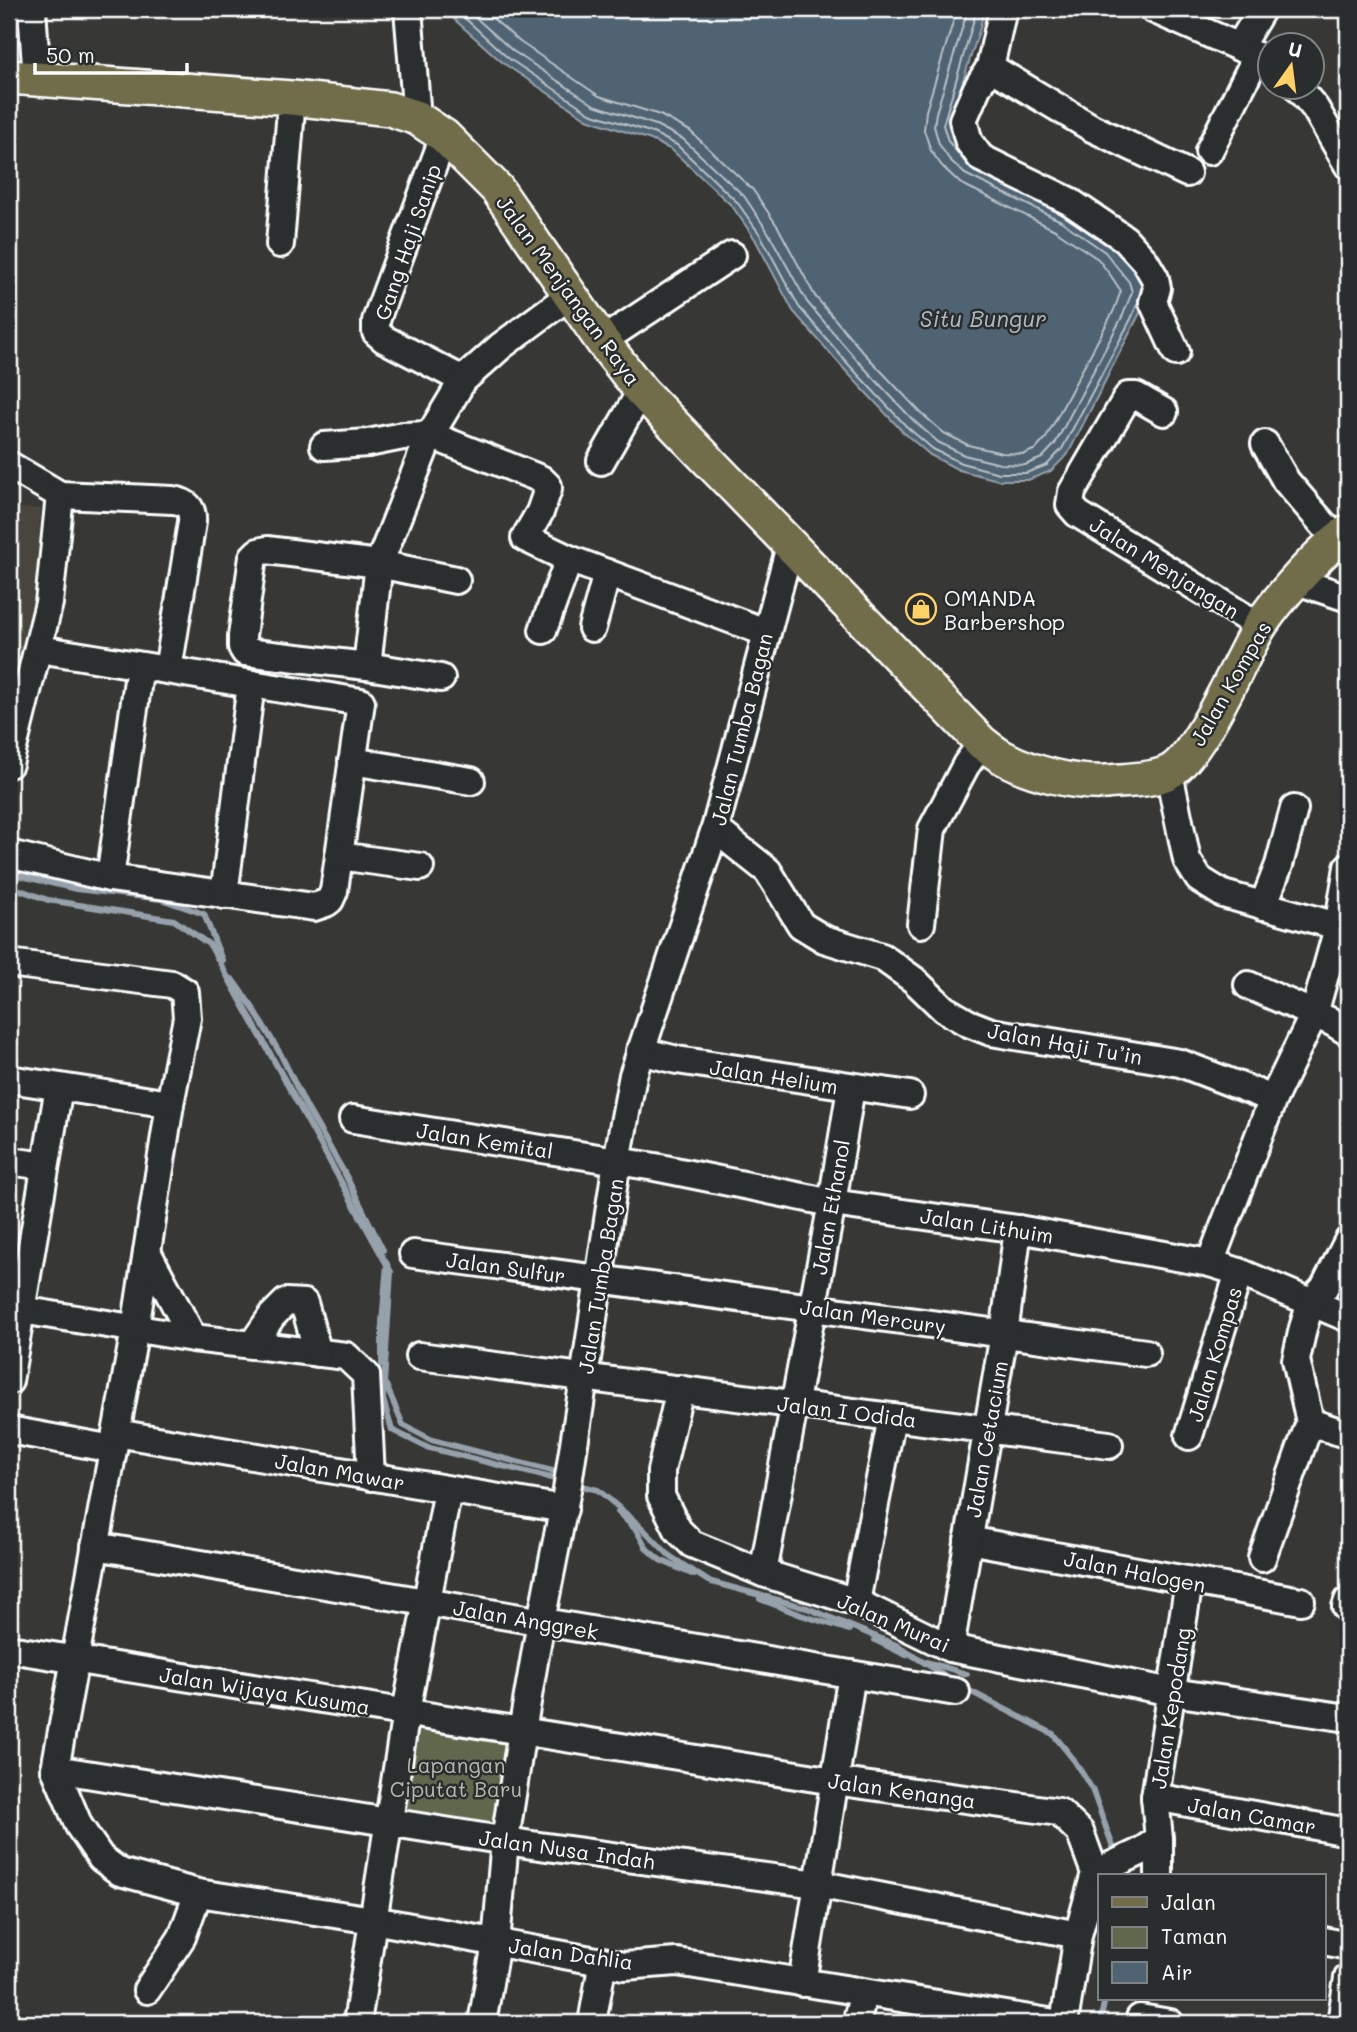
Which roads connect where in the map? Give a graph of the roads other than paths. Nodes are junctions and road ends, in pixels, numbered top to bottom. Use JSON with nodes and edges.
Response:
{"nodes":[{"id":1,"x":32,"y":9,"type":"edge"},
{"id":2,"x":408,"y":9,"type":"edge"},
{"id":3,"x":1003,"y":9,"type":"edge"},
{"id":4,"x":1262,"y":9,"type":"edge"},
{"id":5,"x":1158,"y":10,"type":"edge"},
{"id":6,"x":1255,"y":56,"type":"edge"},
{"id":7,"x":990,"y":67,"type":"junction"},
{"id":8,"x":23,"y":78,"type":"edge"},
{"id":9,"x":292,"y":98,"type":"junction"},
{"id":10,"x":1310,"y":102,"type":"edge"},
{"id":11,"x":417,"y":118,"type":"junction"},
{"id":12,"x":444,"y":136,"type":"junction"},
{"id":13,"x":1209,"y":151,"type":"dead end"},
{"id":14,"x":1348,"y":165,"type":"edge"},
{"id":15,"x":1187,"y":173,"type":"dead end"},
{"id":16,"x":280,"y":244,"type":"dead end"},
{"id":17,"x":732,"y":255,"type":"dead end"},
{"id":18,"x":570,"y":295,"type":"junction"},
{"id":19,"x":601,"y":341,"type":"junction"},
{"id":20,"x":1176,"y":352,"type":"dead end"},
{"id":21,"x":463,"y":380,"type":"junction"},
{"id":22,"x":641,"y":391,"type":"junction"},
{"id":23,"x":1164,"y":412,"type":"dead end"},
{"id":24,"x":430,"y":435,"type":"junction"},
{"id":25,"x":1265,"y":443,"type":"dead end"},
{"id":26,"x":324,"y":446,"type":"dead end"},
{"id":27,"x":601,"y":461,"type":"dead end"},
{"id":28,"x":9,"y":465,"type":"edge"},
{"id":29,"x":60,"y":495,"type":"junction"},
{"id":30,"x":1342,"y":536,"type":"edge"},
{"id":31,"x":789,"y":546,"type":"junction"},
{"id":32,"x":569,"y":559,"type":"junction"},
{"id":33,"x":379,"y":564,"type":"junction"},
{"id":34,"x":607,"y":573,"type":"junction"},
{"id":35,"x":456,"y":580,"type":"dead end"},
{"id":36,"x":1297,"y":580,"type":"junction"},
{"id":37,"x":1348,"y":598,"type":"edge"},
{"id":38,"x":1259,"y":626,"type":"junction"},
{"id":39,"x":592,"y":628,"type":"dead end"},
{"id":40,"x":543,"y":630,"type":"dead end"},
{"id":41,"x":765,"y":632,"type":"junction"},
{"id":42,"x":39,"y":649,"type":"junction"},
{"id":43,"x":140,"y":666,"type":"junction"},
{"id":44,"x":367,"y":666,"type":"junction"},
{"id":45,"x":168,"y":670,"type":"junction"},
{"id":46,"x":441,"y":678,"type":"dead end"},
{"id":47,"x":251,"y":684,"type":"junction"},
{"id":48,"x":982,"y":743,"type":"junction"},
{"id":49,"x":352,"y":761,"type":"junction"},
{"id":50,"x":9,"y":764,"type":"edge"},
{"id":51,"x":1169,"y":772,"type":"junction"},
{"id":52,"x":471,"y":781,"type":"dead end"},
{"id":53,"x":1294,"y":810,"type":"dead end"},
{"id":54,"x":715,"y":829,"type":"junction"},
{"id":55,"x":9,"y":854,"type":"edge"},
{"id":56,"x":339,"y":856,"type":"junction"},
{"id":57,"x":420,"y":867,"type":"dead end"},
{"id":58,"x":1348,"y":867,"type":"edge"},
{"id":59,"x":110,"y":878,"type":"junction"},
{"id":60,"x":224,"y":895,"type":"junction"},
{"id":61,"x":1263,"y":906,"type":"junction"},
{"id":62,"x":921,"y":924,"type":"dead end"},
{"id":63,"x":1343,"y":928,"type":"edge"},
{"id":64,"x":9,"y":963,"type":"edge"},
{"id":65,"x":1248,"y":985,"type":"dead end"},
{"id":66,"x":1314,"y":1014,"type":"junction"},
{"id":67,"x":1348,"y":1032,"type":"edge"},
{"id":68,"x":640,"y":1051,"type":"junction"},
{"id":69,"x":9,"y":1079,"type":"edge"},
{"id":70,"x":59,"y":1087,"type":"junction"},
{"id":71,"x":851,"y":1088,"type":"junction"},
{"id":72,"x":909,"y":1095,"type":"dead end"},
{"id":73,"x":1273,"y":1099,"type":"junction"},
{"id":74,"x":170,"y":1104,"type":"junction"},
{"id":75,"x":353,"y":1119,"type":"dead end"},
{"id":76,"x":9,"y":1161,"type":"edge"},
{"id":77,"x":617,"y":1161,"type":"junction"},
{"id":78,"x":46,"y":1166,"type":"junction"},
{"id":79,"x":832,"y":1203,"type":"junction"},
{"id":80,"x":1018,"y":1229,"type":"junction"},
{"id":81,"x":1348,"y":1241,"type":"edge"},
{"id":82,"x":147,"y":1251,"type":"junction"},
{"id":83,"x":413,"y":1254,"type":"dead end"},
{"id":84,"x":1210,"y":1263,"type":"junction"},
{"id":85,"x":1239,"y":1272,"type":"junction"},
{"id":86,"x":599,"y":1279,"type":"junction"},
{"id":87,"x":1311,"y":1302,"type":"junction"},
{"id":88,"x":812,"y":1308,"type":"junction"},
{"id":89,"x":15,"y":1310,"type":"edge"},
{"id":90,"x":1348,"y":1318,"type":"edge"},
{"id":91,"x":135,"y":1329,"type":"junction"},
{"id":92,"x":1004,"y":1334,"type":"junction"},
{"id":93,"x":193,"y":1338,"type":"junction"},
{"id":94,"x":252,"y":1345,"type":"junction"},
{"id":95,"x":318,"y":1353,"type":"junction"},
{"id":96,"x":1146,"y":1353,"type":"dead end"},
{"id":97,"x":419,"y":1356,"type":"dead end"},
{"id":98,"x":584,"y":1377,"type":"junction"},
{"id":99,"x":9,"y":1381,"type":"edge"},
{"id":100,"x":680,"y":1390,"type":"junction"},
{"id":101,"x":794,"y":1404,"type":"junction"},
{"id":102,"x":892,"y":1417,"type":"junction"},
{"id":103,"x":1310,"y":1422,"type":"junction"},
{"id":104,"x":988,"y":1428,"type":"junction"},
{"id":105,"x":9,"y":1430,"type":"edge"},
{"id":106,"x":1348,"y":1434,"type":"edge"},
{"id":107,"x":1189,"y":1436,"type":"dead end"},
{"id":108,"x":115,"y":1441,"type":"junction"},
{"id":109,"x":1110,"y":1445,"type":"dead end"},
{"id":110,"x":372,"y":1476,"type":"junction"},
{"id":111,"x":448,"y":1490,"type":"junction"},
{"id":112,"x":565,"y":1499,"type":"junction"},
{"id":113,"x":968,"y":1540,"type":"junction"},
{"id":114,"x":95,"y":1546,"type":"junction"},
{"id":115,"x":1262,"y":1558,"type":"dead end"},
{"id":116,"x":763,"y":1573,"type":"junction"},
{"id":117,"x":1189,"y":1581,"type":"junction"},
{"id":118,"x":425,"y":1601,"type":"junction"},
{"id":119,"x":1301,"y":1601,"type":"dead end"},
{"id":120,"x":856,"y":1602,"type":"junction"},
{"id":121,"x":541,"y":1621,"type":"junction"},
{"id":122,"x":950,"y":1648,"type":"junction"},
{"id":123,"x":9,"y":1649,"type":"edge"},
{"id":124,"x":75,"y":1659,"type":"junction"},
{"id":125,"x":852,"y":1674,"type":"junction"},
{"id":126,"x":956,"y":1692,"type":"dead end"},
{"id":127,"x":1172,"y":1692,"type":"junction"},
{"id":128,"x":406,"y":1712,"type":"junction"},
{"id":129,"x":1348,"y":1718,"type":"edge"},
{"id":130,"x":522,"y":1731,"type":"junction"},
{"id":131,"x":55,"y":1769,"type":"junction"},
{"id":132,"x":834,"y":1781,"type":"junction"},
{"id":133,"x":1155,"y":1797,"type":"junction"},
{"id":134,"x":390,"y":1822,"type":"junction"},
{"id":135,"x":1348,"y":1832,"type":"edge"},
{"id":136,"x":505,"y":1840,"type":"junction"},
{"id":137,"x":1150,"y":1845,"type":"junction"},
{"id":138,"x":1103,"y":1870,"type":"junction"},
{"id":139,"x":1101,"y":1874,"type":"edge"},
{"id":140,"x":1158,"y":1874,"type":"edge"},
{"id":141,"x":1098,"y":1883,"type":"edge"},
{"id":142,"x":817,"y":1884,"type":"junction"},
{"id":143,"x":198,"y":1893,"type":"junction"},
{"id":144,"x":373,"y":1920,"type":"junction"},
{"id":145,"x":1078,"y":1935,"type":"junction"},
{"id":146,"x":1326,"y":1941,"type":"edge"},
{"id":147,"x":496,"y":1943,"type":"junction"},
{"id":148,"x":1348,"y":1946,"type":"edge"},
{"id":149,"x":603,"y":1961,"type":"junction"},
{"id":150,"x":1348,"y":1978,"type":"edge"},
{"id":151,"x":802,"y":1983,"type":"junction"},
{"id":152,"x":147,"y":1990,"type":"dead end"},
{"id":153,"x":864,"y":1993,"type":"junction"},
{"id":154,"x":1141,"y":2013,"type":"edge"},
{"id":155,"x":357,"y":2023,"type":"edge"},
{"id":156,"x":482,"y":2023,"type":"edge"},
{"id":157,"x":592,"y":2023,"type":"edge"},
{"id":158,"x":856,"y":2023,"type":"edge"},
{"id":159,"x":1055,"y":2023,"type":"edge"},
{"id":160,"x":1065,"y":2023,"type":"edge"},
{"id":161,"x":1170,"y":2023,"type":"edge"},
{"id":162,"x":1341,"y":2023,"type":"edge"}],
"edges":[{"from":1,"to":8,"type":"street"},
{"from":2,"to":11,"type":"street"},
{"from":3,"to":7,"type":"street"},
{"from":4,"to":6,"type":"street"},
{"from":5,"to":6,"type":"street"},
{"from":6,"to":13,"type":"street"},
{"from":7,"to":15,"type":"street"},
{"from":7,"to":20,"type":"street"},
{"from":8,"to":9,"type":"main road","name":"Jalan Menjangan Raya"},
{"from":9,"to":11,"type":"main road","name":"Jalan Menjangan Raya"},
{"from":9,"to":16,"type":"street"},
{"from":10,"to":14,"type":"street"},
{"from":11,"to":12,"type":"main road","name":"Jalan Menjangan Raya"},
{"from":12,"to":18,"type":"main road","name":"Jalan Menjangan Raya"},
{"from":12,"to":21,"type":"street","name":"Gang Haji Sanip"},
{"from":17,"to":19,"type":"street"},
{"from":18,"to":19,"type":"main road","name":"Jalan Menjangan Raya"},
{"from":18,"to":21,"type":"street"},
{"from":19,"to":22,"type":"main road","name":"Jalan Menjangan Raya"},
{"from":21,"to":24,"type":"street"},
{"from":22,"to":27,"type":"street"},
{"from":22,"to":31,"type":"main road","name":"Jalan Menjangan Raya"},
{"from":23,"to":38,"type":"street","name":"Jalan Menjangan"},
{"from":24,"to":26,"type":"street"},
{"from":24,"to":32,"type":"street"},
{"from":24,"to":33,"type":"street"},
{"from":25,"to":30,"type":"street"},
{"from":28,"to":29,"type":"street"},
{"from":29,"to":42,"type":"street"},
{"from":29,"to":45,"type":"street"},
{"from":30,"to":36,"type":"main road","name":"Jalan Kompas"},
{"from":31,"to":41,"type":"street","name":"Jalan Tumba Bagan"},
{"from":31,"to":48,"type":"main road","name":"Jalan Menjangan Raya"},
{"from":32,"to":34,"type":"street"},
{"from":32,"to":40,"type":"street"},
{"from":33,"to":35,"type":"street"},
{"from":33,"to":44,"type":"street"},
{"from":33,"to":44,"type":"street"},
{"from":34,"to":39,"type":"street"},
{"from":34,"to":41,"type":"street"},
{"from":36,"to":37,"type":"street"},
{"from":36,"to":38,"type":"main road","name":"Jalan Kompas"},
{"from":38,"to":51,"type":"main road","name":"Jalan Kompas"},
{"from":41,"to":54,"type":"street","name":"Jalan Tumba Bagan"},
{"from":42,"to":43,"type":"street"},
{"from":42,"to":50,"type":"street"},
{"from":43,"to":45,"type":"street"},
{"from":43,"to":59,"type":"street"},
{"from":44,"to":46,"type":"street"},
{"from":45,"to":47,"type":"street"},
{"from":47,"to":49,"type":"street"},
{"from":47,"to":60,"type":"street"},
{"from":48,"to":51,"type":"main road","name":"Jalan Menjangan Raya"},
{"from":48,"to":62,"type":"street"},
{"from":49,"to":52,"type":"street"},
{"from":49,"to":56,"type":"street"},
{"from":51,"to":61,"type":"street"},
{"from":53,"to":61,"type":"street"},
{"from":54,"to":68,"type":"street","name":"Jalan Tumba Bagan"},
{"from":54,"to":73,"type":"street","name":"Jalan Haji Tu’in"},
{"from":55,"to":59,"type":"street"},
{"from":56,"to":57,"type":"street"},
{"from":56,"to":60,"type":"street"},
{"from":58,"to":63,"type":"street"},
{"from":59,"to":60,"type":"street"},
{"from":61,"to":63,"type":"street"},
{"from":63,"to":66,"type":"street"},
{"from":64,"to":74,"type":"street"},
{"from":65,"to":66,"type":"street"},
{"from":66,"to":67,"type":"street"},
{"from":66,"to":73,"type":"street"},
{"from":68,"to":71,"type":"street","name":"Jalan Helium"},
{"from":68,"to":77,"type":"street","name":"Jalan Tumba Bagan"},
{"from":69,"to":70,"type":"street"},
{"from":70,"to":74,"type":"street"},
{"from":70,"to":78,"type":"street"},
{"from":71,"to":72,"type":"street","name":"Jalan Helium"},
{"from":71,"to":79,"type":"street","name":"Jalan Ethanol"},
{"from":73,"to":84,"type":"street"},
{"from":74,"to":82,"type":"street"},
{"from":75,"to":77,"type":"street","name":"Jalan Kemital"},
{"from":76,"to":78,"type":"street"},
{"from":77,"to":79,"type":"street","name":"Jalan Lithuim"},
{"from":77,"to":86,"type":"street","name":"Jalan Tumba Bagan"},
{"from":78,"to":89,"type":"street"},
{"from":79,"to":80,"type":"street","name":"Jalan Lithuim"},
{"from":79,"to":88,"type":"street","name":"Jalan Ethanol"},
{"from":80,"to":84,"type":"street","name":"Jalan Lithuim"},
{"from":80,"to":92,"type":"street","name":"Jalan Cetacium"},
{"from":81,"to":87,"type":"street"},
{"from":82,"to":91,"type":"street"},
{"from":82,"to":93,"type":"street"},
{"from":83,"to":86,"type":"street","name":"Jalan Sulfur"},
{"from":84,"to":85,"type":"street","name":"Jalan Lithuim"},
{"from":85,"to":87,"type":"street","name":"Jalan Lithuim"},
{"from":85,"to":107,"type":"street","name":"Jalan Kompas"},
{"from":86,"to":88,"type":"street","name":"Jalan Mercury"},
{"from":86,"to":98,"type":"street","name":"Jalan Tumba Bagan"},
{"from":87,"to":90,"type":"street","name":"Jalan Lithuim"},
{"from":87,"to":103,"type":"street"},
{"from":88,"to":92,"type":"street","name":"Jalan Mercury"},
{"from":88,"to":101,"type":"street","name":"Jalan Ethanol"},
{"from":89,"to":91,"type":"street"},
{"from":89,"to":99,"type":"street"},
{"from":91,"to":93,"type":"street"},
{"from":91,"to":108,"type":"street"},
{"from":92,"to":96,"type":"street","name":"Jalan Mercury"},
{"from":92,"to":104,"type":"street","name":"Jalan Cetacium"},
{"from":93,"to":94,"type":"street"},
{"from":94,"to":95,"type":"street"},
{"from":94,"to":95,"type":"street"},
{"from":95,"to":110,"type":"street"},
{"from":97,"to":98,"type":"street","name":"Jalan I Odida"},
{"from":98,"to":100,"type":"street","name":"Jalan I Odida"},
{"from":98,"to":112,"type":"street","name":"Jalan Tumba Bagan"},
{"from":100,"to":101,"type":"street","name":"Jalan I Odida"},
{"from":100,"to":116,"type":"street","name":"Jalan Murai"},
{"from":101,"to":102,"type":"street","name":"Jalan I Odida"},
{"from":101,"to":116,"type":"street","name":"Jalan Ethanol"},
{"from":102,"to":104,"type":"street","name":"Jalan I Odida"},
{"from":102,"to":120,"type":"street"},
{"from":103,"to":106,"type":"street"},
{"from":103,"to":115,"type":"street"},
{"from":104,"to":109,"type":"street","name":"Jalan I Odida"},
{"from":104,"to":113,"type":"street","name":"Jalan Cetacium"},
{"from":105,"to":108,"type":"street","name":"Jalan Mawar"},
{"from":108,"to":110,"type":"street","name":"Jalan Mawar"},
{"from":108,"to":114,"type":"street"},
{"from":110,"to":111,"type":"street","name":"Jalan Mawar"},
{"from":111,"to":112,"type":"street","name":"Jalan Mawar"},
{"from":111,"to":118,"type":"street"},
{"from":112,"to":121,"type":"street","name":"Jalan Tumba Bagan"},
{"from":113,"to":117,"type":"street","name":"Jalan Halogen"},
{"from":113,"to":122,"type":"street","name":"Jalan Cetacium"},
{"from":114,"to":118,"type":"street","name":"Jalan Anggrek"},
{"from":114,"to":124,"type":"street"},
{"from":116,"to":120,"type":"street","name":"Jalan Murai"},
{"from":117,"to":119,"type":"street","name":"Jalan Halogen"},
{"from":117,"to":127,"type":"street","name":"Jalan Kepodang"},
{"from":118,"to":121,"type":"street","name":"Jalan Anggrek"},
{"from":118,"to":128,"type":"street"},
{"from":120,"to":122,"type":"street","name":"Jalan Murai"},
{"from":121,"to":125,"type":"street","name":"Jalan Anggrek"},
{"from":121,"to":130,"type":"street","name":"Jalan Tumba Bagan"},
{"from":122,"to":127,"type":"street","name":"Jalan Murai"},
{"from":123,"to":124,"type":"street","name":"Jalan Wijaya Kusuma"},
{"from":124,"to":128,"type":"street","name":"Jalan Wijaya Kusuma"},
{"from":124,"to":131,"type":"street"},
{"from":125,"to":126,"type":"street","name":"Jalan Anggrek"},
{"from":125,"to":132,"type":"street"},
{"from":127,"to":129,"type":"street","name":"Jalan Murai"},
{"from":127,"to":133,"type":"street","name":"Jalan Kepodang"},
{"from":128,"to":130,"type":"street","name":"Jalan Wijaya Kusuma"},
{"from":128,"to":134,"type":"street"},
{"from":130,"to":132,"type":"street","name":"Jalan Kenanga"},
{"from":130,"to":136,"type":"street","name":"Jalan Tumba Bagan"},
{"from":131,"to":134,"type":"street","name":"Jalan Nusa Indah"},
{"from":131,"to":143,"type":"street","name":"Jalan Dahlia"},
{"from":132,"to":138,"type":"street","name":"Jalan Kenanga"},
{"from":132,"to":142,"type":"street"},
{"from":133,"to":135,"type":"street","name":"Jalan Camar"},
{"from":133,"to":137,"type":"street","name":"Jalan Kepodang"},
{"from":134,"to":136,"type":"street","name":"Jalan Nusa Indah"},
{"from":134,"to":144,"type":"street"},
{"from":136,"to":142,"type":"street","name":"Jalan Nusa Indah"},
{"from":136,"to":147,"type":"street","name":"Jalan Tumba Bagan"},
{"from":137,"to":138,"type":"street"},
{"from":137,"to":140,"type":"street","name":"Jalan Kepodang"},
{"from":138,"to":139,"type":"street"},
{"from":141,"to":145,"type":"street"},
{"from":142,"to":145,"type":"street","name":"Jalan Nusa Indah"},
{"from":142,"to":151,"type":"street"},
{"from":143,"to":144,"type":"street","name":"Jalan Dahlia"},
{"from":143,"to":152,"type":"street"},
{"from":144,"to":147,"type":"street","name":"Jalan Dahlia"},
{"from":144,"to":155,"type":"street"},
{"from":145,"to":160,"type":"street"},
{"from":146,"to":148,"type":"street"},
{"from":147,"to":149,"type":"street","name":"Jalan Dahlia"},
{"from":147,"to":156,"type":"street","name":"Jalan Tumba Bagan"},
{"from":149,"to":151,"type":"street","name":"Jalan Dahlia"},
{"from":149,"to":157,"type":"street"},
{"from":150,"to":162,"type":"street"},
{"from":151,"to":153,"type":"street","name":"Jalan Dahlia"},
{"from":153,"to":158,"type":"street"},
{"from":153,"to":159,"type":"street","name":"Jalan Dahlia"},
{"from":154,"to":161,"type":"street"}]}
